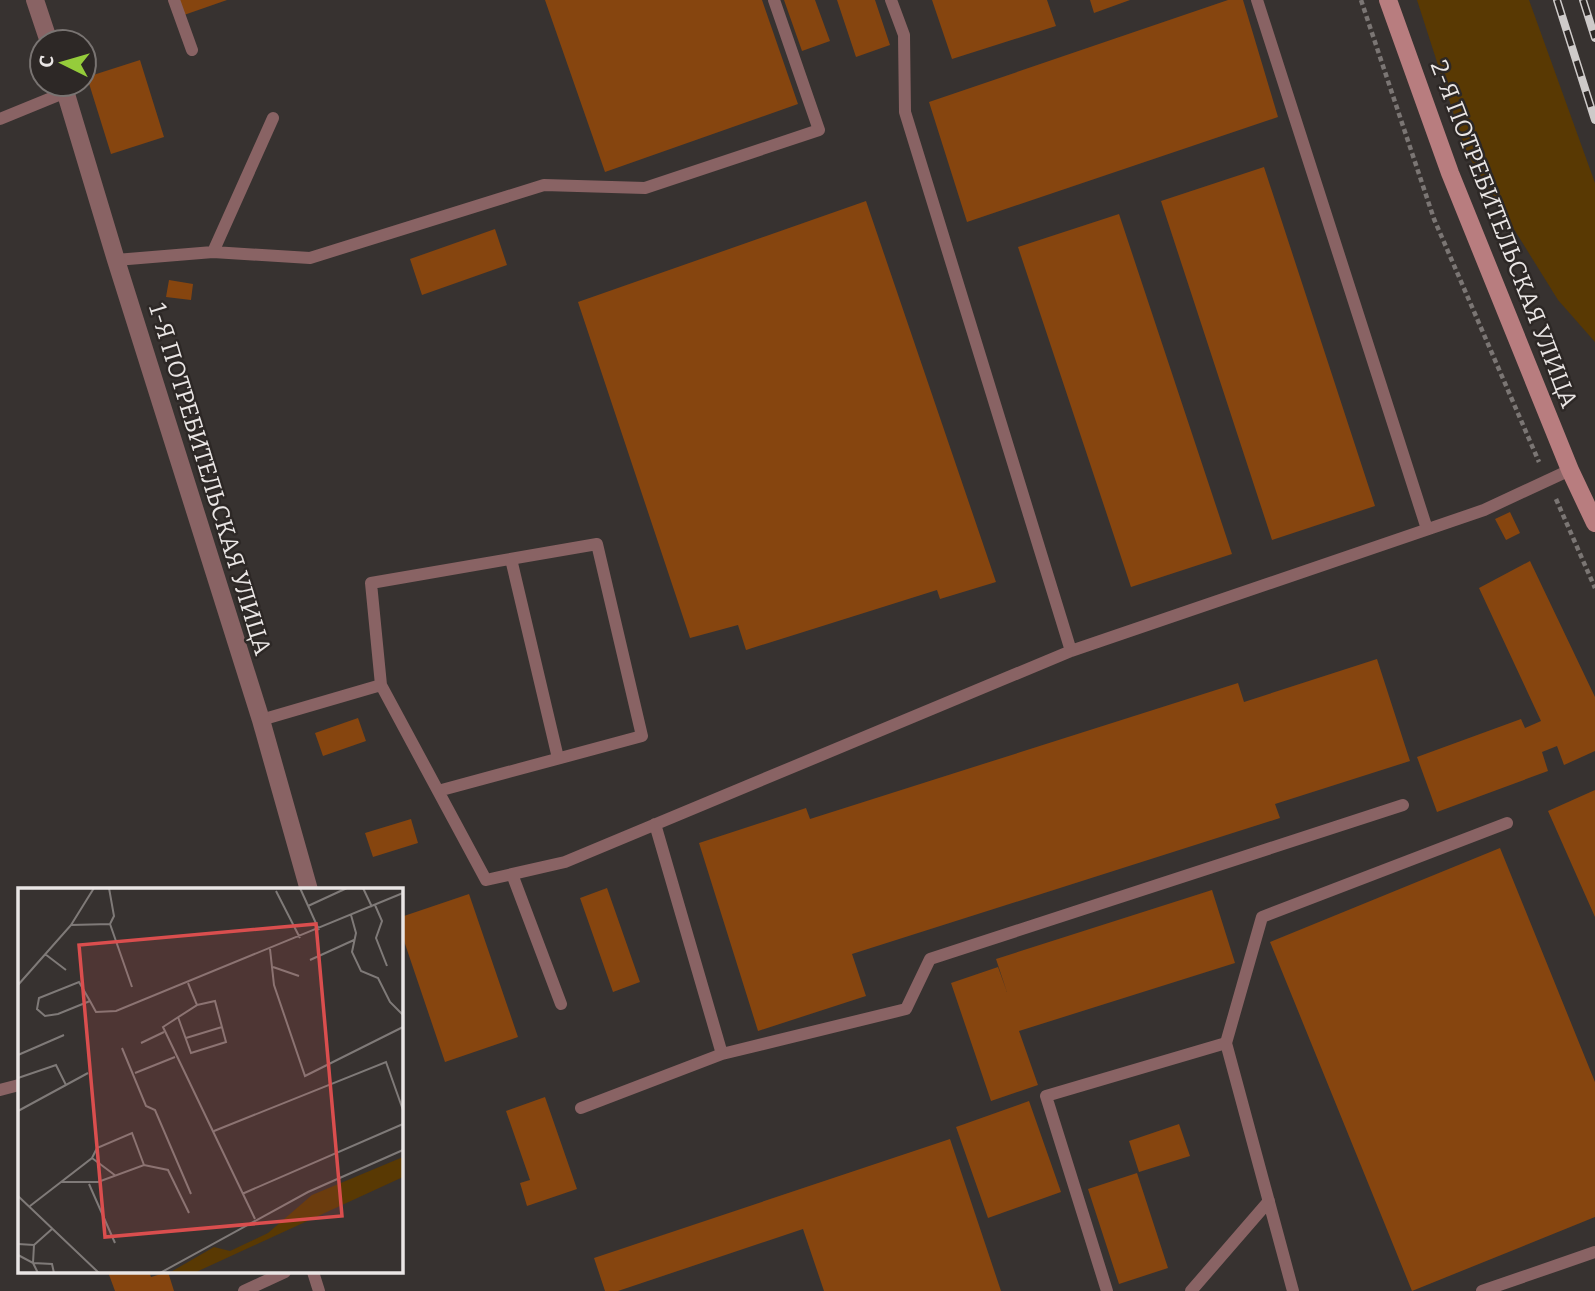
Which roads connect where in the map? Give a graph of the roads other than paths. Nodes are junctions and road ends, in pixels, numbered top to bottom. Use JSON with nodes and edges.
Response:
{"nodes":[{"id":1,"x":35,"y":0,"type":"edge"},
{"id":2,"x":174,"y":0,"type":"edge"},
{"id":3,"x":774,"y":0,"type":"edge"},
{"id":4,"x":891,"y":0,"type":"edge"},
{"id":5,"x":1257,"y":0,"type":"edge"},
{"id":6,"x":1388,"y":0,"type":"edge"},
{"id":7,"x":44,"y":28,"type":"edge"},
{"id":8,"x":192,"y":50,"type":"dead end"},
{"id":9,"x":44,"y":98,"type":"edge"},
{"id":10,"x":68,"y":98,"type":"edge"},
{"id":11,"x":274,"y":118,"type":"dead end"},
{"id":12,"x":0,"y":119,"type":"edge"},
{"id":13,"x":213,"y":252,"type":"junction"},
{"id":14,"x":116,"y":260,"type":"junction"},
{"id":15,"x":1570,"y":470,"type":"junction"},
{"id":16,"x":1595,"y":523,"type":"edge"},
{"id":17,"x":1427,"y":530,"type":"junction"},
{"id":18,"x":510,"y":559,"type":"junction"},
{"id":19,"x":1071,"y":651,"type":"junction"},
{"id":20,"x":381,"y":685,"type":"junction"},
{"id":21,"x":261,"y":720,"type":"junction"},
{"id":22,"x":558,"y":758,"type":"junction"},
{"id":23,"x":438,"y":791,"type":"junction"},
{"id":24,"x":1404,"y":805,"type":"dead end"},
{"id":25,"x":1507,"y":823,"type":"dead end"},
{"id":26,"x":655,"y":824,"type":"junction"},
{"id":27,"x":512,"y":874,"type":"junction"},
{"id":28,"x":308,"y":888,"type":"edge"},
{"id":29,"x":561,"y":1004,"type":"dead end"},
{"id":30,"x":1226,"y":1044,"type":"junction"},
{"id":31,"x":722,"y":1054,"type":"junction"},
{"id":32,"x":18,"y":1085,"type":"edge"},
{"id":33,"x":0,"y":1090,"type":"edge"},
{"id":34,"x":581,"y":1108,"type":"dead end"},
{"id":35,"x":1269,"y":1201,"type":"junction"},
{"id":36,"x":1595,"y":1252,"type":"edge"},
{"id":37,"x":281,"y":1274,"type":"edge"},
{"id":38,"x":314,"y":1274,"type":"edge"},
{"id":39,"x":244,"y":1291,"type":"edge"},
{"id":40,"x":319,"y":1291,"type":"edge"},
{"id":41,"x":1107,"y":1291,"type":"edge"},
{"id":42,"x":1191,"y":1291,"type":"edge"},
{"id":43,"x":1293,"y":1291,"type":"edge"},
{"id":44,"x":1482,"y":1291,"type":"edge"}],
"edges":[{"from":1,"to":7,"type":"street"},
{"from":2,"to":8,"type":"lane"},
{"from":3,"to":13,"type":"lane"},
{"from":4,"to":19,"type":"lane"},
{"from":5,"to":17,"type":"lane"},
{"from":6,"to":15,"type":"street","name":"2-Я ПОТРЕБИТЕЛЬСКАЯ УЛИЦА"},
{"from":9,"to":12,"type":"lane"},
{"from":10,"to":14,"type":"street","name":"1-Я ПОТРЕБИТЕЛЬСКАЯ УЛИЦА"},
{"from":11,"to":13,"type":"lane"},
{"from":13,"to":14,"type":"lane"},
{"from":14,"to":21,"type":"street","name":"1-Я ПОТРЕБИТЕЛЬСКАЯ УЛИЦА"},
{"from":15,"to":16,"type":"street","name":"2-Я ПОТРЕБИТЕЛЬСКАЯ УЛИЦА"},
{"from":15,"to":17,"type":"lane"},
{"from":17,"to":19,"type":"lane"},
{"from":18,"to":20,"type":"lane"},
{"from":18,"to":22,"type":"lane"},
{"from":18,"to":22,"type":"lane"},
{"from":19,"to":26,"type":"lane"},
{"from":20,"to":21,"type":"lane"},
{"from":20,"to":23,"type":"lane"},
{"from":21,"to":28,"type":"street","name":"1-Я ПОТРЕБИТЕЛЬСКАЯ УЛИЦА"},
{"from":22,"to":23,"type":"lane"},
{"from":23,"to":27,"type":"lane"},
{"from":24,"to":31,"type":"lane"},
{"from":25,"to":30,"type":"lane"},
{"from":26,"to":27,"type":"lane"},
{"from":26,"to":31,"type":"lane"},
{"from":27,"to":29,"type":"lane"},
{"from":30,"to":35,"type":"lane"},
{"from":30,"to":41,"type":"lane"},
{"from":31,"to":34,"type":"lane"},
{"from":32,"to":33,"type":"lane"},
{"from":35,"to":42,"type":"lane"},
{"from":35,"to":43,"type":"lane"},
{"from":36,"to":44,"type":"lane"},
{"from":37,"to":39,"type":"lane"},
{"from":38,"to":40,"type":"lane"}]}
